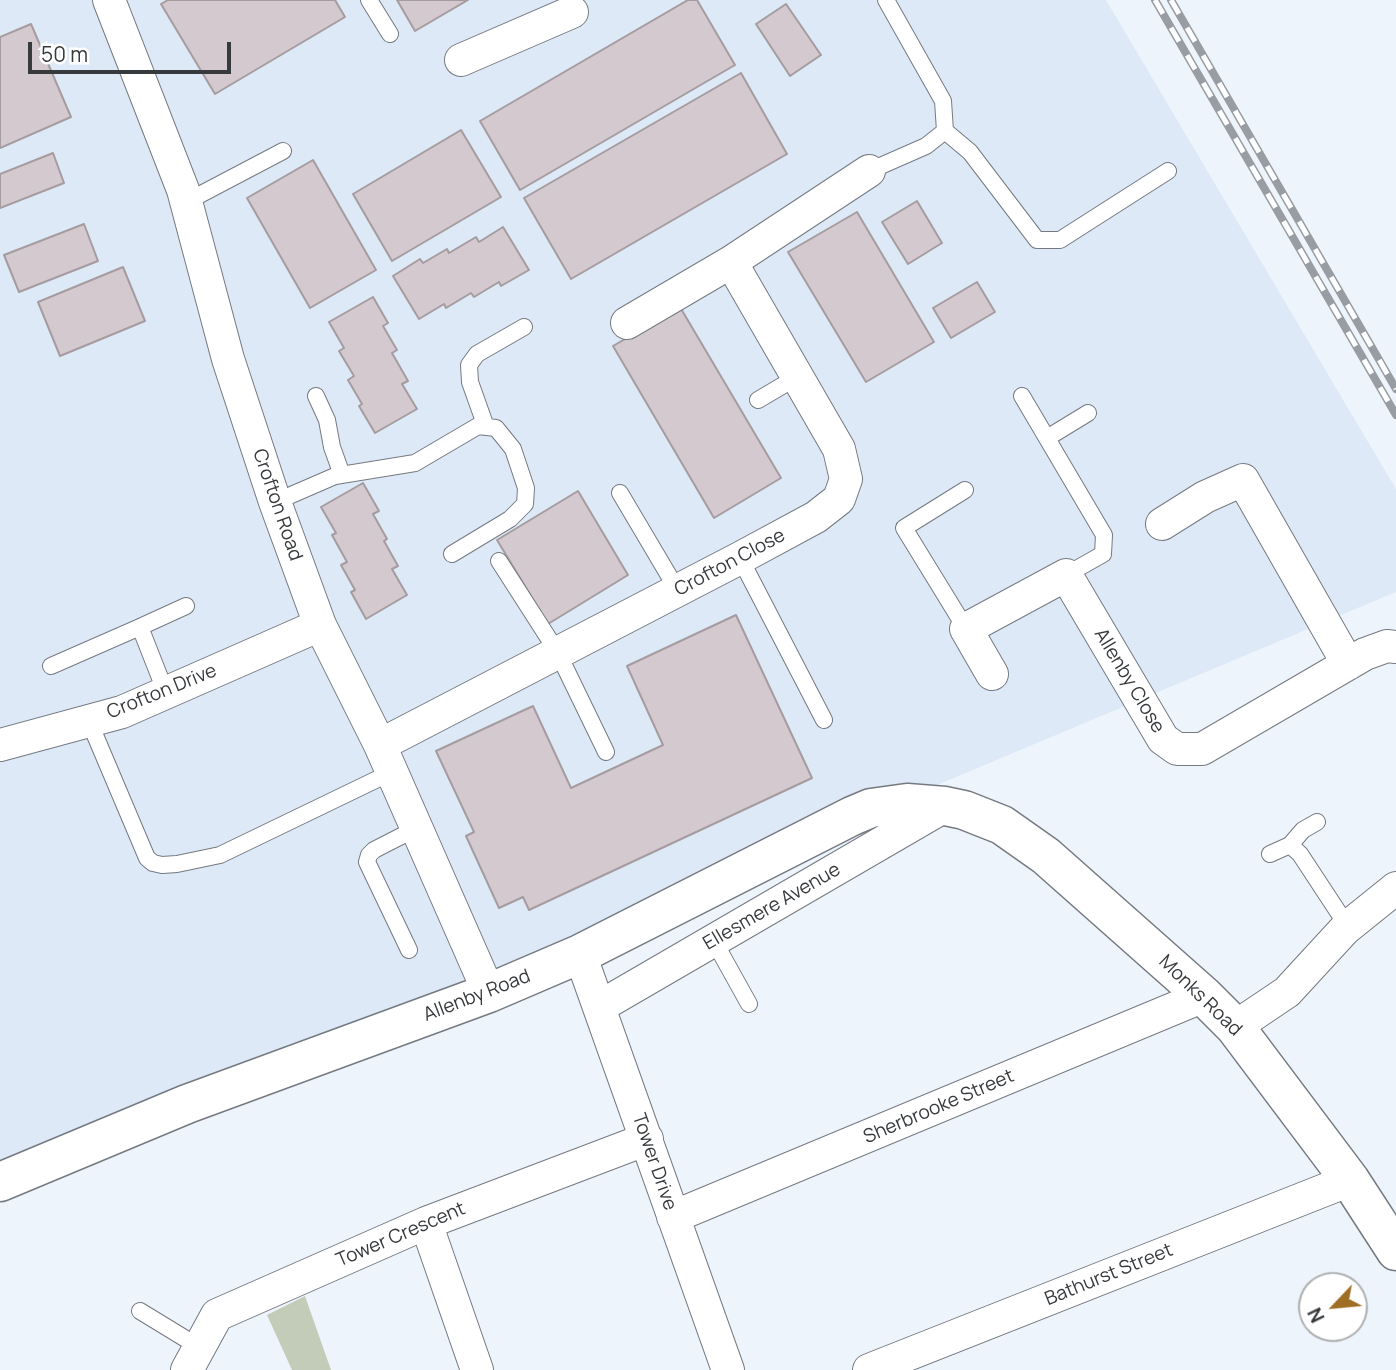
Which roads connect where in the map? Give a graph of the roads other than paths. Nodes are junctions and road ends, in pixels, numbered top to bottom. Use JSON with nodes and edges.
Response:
{"nodes":[{"id":1,"x":109,"y":0,"type":"edge"},
{"id":2,"x":369,"y":0,"type":"edge"},
{"id":3,"x":886,"y":0,"type":"edge"},
{"id":4,"x":577,"y":4,"type":"edge"},
{"id":5,"x":390,"y":34,"type":"dead end"},
{"id":6,"x":461,"y":60,"type":"dead end"},
{"id":7,"x":945,"y":131,"type":"junction"},
{"id":8,"x":283,"y":150,"type":"dead end"},
{"id":9,"x":870,"y":171,"type":"joint"},
{"id":10,"x":1168,"y":171,"type":"dead end"},
{"id":11,"x":186,"y":202,"type":"junction"},
{"id":12,"x":731,"y":262,"type":"junction"},
{"id":13,"x":627,"y":323,"type":"dead end"},
{"id":14,"x":524,"y":327,"type":"dead end"},
{"id":15,"x":797,"y":377,"type":"junction"},
{"id":16,"x":316,"y":396,"type":"dead end"},
{"id":17,"x":1022,"y":396,"type":"dead end"},
{"id":18,"x":758,"y":400,"type":"dead end"},
{"id":19,"x":1088,"y":413,"type":"dead end"},
{"id":20,"x":486,"y":427,"type":"junction"},
{"id":21,"x":1047,"y":438,"type":"junction"},
{"id":22,"x":342,"y":475,"type":"junction"},
{"id":23,"x":965,"y":490,"type":"dead end"},
{"id":24,"x":621,"y":493,"type":"dead end"},
{"id":25,"x":275,"y":502,"type":"junction"},
{"id":26,"x":1162,"y":523,"type":"dead end"},
{"id":27,"x":452,"y":554,"type":"dead end"},
{"id":28,"x":740,"y":558,"type":"junction"},
{"id":29,"x":499,"y":561,"type":"dead end"},
{"id":30,"x":1066,"y":575,"type":"junction"},
{"id":31,"x":678,"y":591,"type":"junction"},
{"id":32,"x":186,"y":606,"type":"dead end"},
{"id":33,"x":320,"y":625,"type":"junction"},
{"id":34,"x":139,"y":626,"type":"junction"},
{"id":35,"x":966,"y":629,"type":"junction"},
{"id":36,"x":1396,"y":647,"type":"edge"},
{"id":37,"x":558,"y":653,"type":"junction"},
{"id":38,"x":1348,"y":664,"type":"junction"},
{"id":39,"x":51,"y":666,"type":"dead end"},
{"id":40,"x":992,"y":674,"type":"dead end"},
{"id":41,"x":166,"y":693,"type":"junction"},
{"id":42,"x":824,"y":720,"type":"dead end"},
{"id":43,"x":89,"y":721,"type":"junction"},
{"id":44,"x":0,"y":745,"type":"edge"},
{"id":45,"x":606,"y":752,"type":"dead end"},
{"id":46,"x":386,"y":759,"type":"junction"},
{"id":47,"x":945,"y":806,"type":"junction"},
{"id":48,"x":1317,"y":822,"type":"dead end"},
{"id":49,"x":416,"y":828,"type":"junction"},
{"id":50,"x":1290,"y":845,"type":"junction"},
{"id":51,"x":1270,"y":854,"type":"dead end"},
{"id":52,"x":1396,"y":888,"type":"edge"},
{"id":53,"x":1348,"y":927,"type":"junction"},
{"id":54,"x":709,"y":944,"type":"junction"},
{"id":55,"x":409,"y":950,"type":"dead end"},
{"id":56,"x":580,"y":954,"type":"junction"},
{"id":57,"x":489,"y":993,"type":"junction"},
{"id":58,"x":1204,"y":996,"type":"junction"},
{"id":59,"x":599,"y":1007,"type":"junction"},
{"id":60,"x":745,"y":1007,"type":"dead end"},
{"id":61,"x":1234,"y":1027,"type":"junction"},
{"id":62,"x":647,"y":1139,"type":"junction"},
{"id":63,"x":1350,"y":1180,"type":"junction"},
{"id":64,"x":0,"y":1182,"type":"edge"},
{"id":65,"x":673,"y":1217,"type":"junction"},
{"id":66,"x":426,"y":1223,"type":"junction"},
{"id":67,"x":1396,"y":1251,"type":"edge"},
{"id":68,"x":140,"y":1311,"type":"dead end"},
{"id":69,"x":193,"y":1359,"type":"edge"},
{"id":70,"x":477,"y":1370,"type":"edge"},
{"id":71,"x":728,"y":1370,"type":"edge"},
{"id":72,"x":869,"y":1370,"type":"edge"}],
"edges":[{"from":1,"to":11,"type":"street","name":"Crofton Road"},
{"from":2,"to":5,"type":"lane"},
{"from":3,"to":7,"type":"lane"},
{"from":4,"to":6,"type":"street"},
{"from":7,"to":9,"type":"lane"},
{"from":7,"to":10,"type":"lane"},
{"from":8,"to":11,"type":"lane"},
{"from":9,"to":12,"type":"street"},
{"from":11,"to":25,"type":"street","name":"Crofton Road"},
{"from":12,"to":13,"type":"street"},
{"from":12,"to":15,"type":"street","name":"Crofton Close"},
{"from":14,"to":20,"type":"lane"},
{"from":15,"to":18,"type":"lane"},
{"from":15,"to":28,"type":"street","name":"Crofton Close"},
{"from":16,"to":22,"type":"lane"},
{"from":17,"to":21,"type":"lane"},
{"from":19,"to":21,"type":"lane"},
{"from":20,"to":22,"type":"lane"},
{"from":20,"to":27,"type":"lane"},
{"from":21,"to":30,"type":"lane"},
{"from":22,"to":25,"type":"lane"},
{"from":23,"to":35,"type":"lane"},
{"from":24,"to":31,"type":"lane"},
{"from":25,"to":33,"type":"street","name":"Crofton Road"},
{"from":26,"to":38,"type":"street"},
{"from":28,"to":31,"type":"street","name":"Crofton Close"},
{"from":28,"to":42,"type":"lane"},
{"from":29,"to":37,"type":"lane"},
{"from":30,"to":35,"type":"street"},
{"from":30,"to":38,"type":"street","name":"Allenby Close"},
{"from":31,"to":37,"type":"street","name":"Crofton Close"},
{"from":32,"to":34,"type":"lane"},
{"from":33,"to":41,"type":"street","name":"Crofton Drive"},
{"from":33,"to":46,"type":"street","name":"Crofton Road"},
{"from":34,"to":39,"type":"lane"},
{"from":34,"to":41,"type":"lane"},
{"from":35,"to":40,"type":"street"},
{"from":36,"to":38,"type":"street","name":"Allenby Close"},
{"from":37,"to":45,"type":"lane"},
{"from":37,"to":46,"type":"street","name":"Crofton Close"},
{"from":41,"to":43,"type":"street","name":"Crofton Drive"},
{"from":43,"to":44,"type":"street","name":"Crofton Drive"},
{"from":43,"to":46,"type":"lane"},
{"from":46,"to":49,"type":"street","name":"Crofton Road"},
{"from":47,"to":54,"type":"street","name":"Ellesmere Avenue"},
{"from":47,"to":56,"type":"main road","name":"Allenby Road"},
{"from":47,"to":58,"type":"main road","name":"Monks Road"},
{"from":48,"to":50,"type":"lane"},
{"from":49,"to":55,"type":"lane"},
{"from":49,"to":57,"type":"street","name":"Crofton Road"},
{"from":50,"to":51,"type":"lane"},
{"from":50,"to":53,"type":"lane"},
{"from":52,"to":53,"type":"street"},
{"from":53,"to":61,"type":"street"},
{"from":54,"to":59,"type":"street","name":"Ellesmere Avenue"},
{"from":54,"to":60,"type":"lane"},
{"from":56,"to":57,"type":"main road","name":"Allenby Road"},
{"from":56,"to":59,"type":"street","name":"Tower Drive"},
{"from":57,"to":64,"type":"main road","name":"Allenby Road"},
{"from":58,"to":61,"type":"main road","name":"Monks Road"},
{"from":58,"to":65,"type":"street","name":"Sherbrooke Street"},
{"from":59,"to":62,"type":"street","name":"Tower Drive"},
{"from":61,"to":63,"type":"main road","name":"Monks Road"},
{"from":62,"to":65,"type":"street","name":"Tower Drive"},
{"from":62,"to":66,"type":"street","name":"Tower Crescent"},
{"from":63,"to":67,"type":"main road","name":"Monks Road"},
{"from":63,"to":72,"type":"street","name":"Bathurst Street"},
{"from":65,"to":71,"type":"street","name":"Tower Drive"},
{"from":66,"to":69,"type":"street","name":"Tower Crescent"},
{"from":66,"to":70,"type":"street"},
{"from":68,"to":69,"type":"lane"}]}
